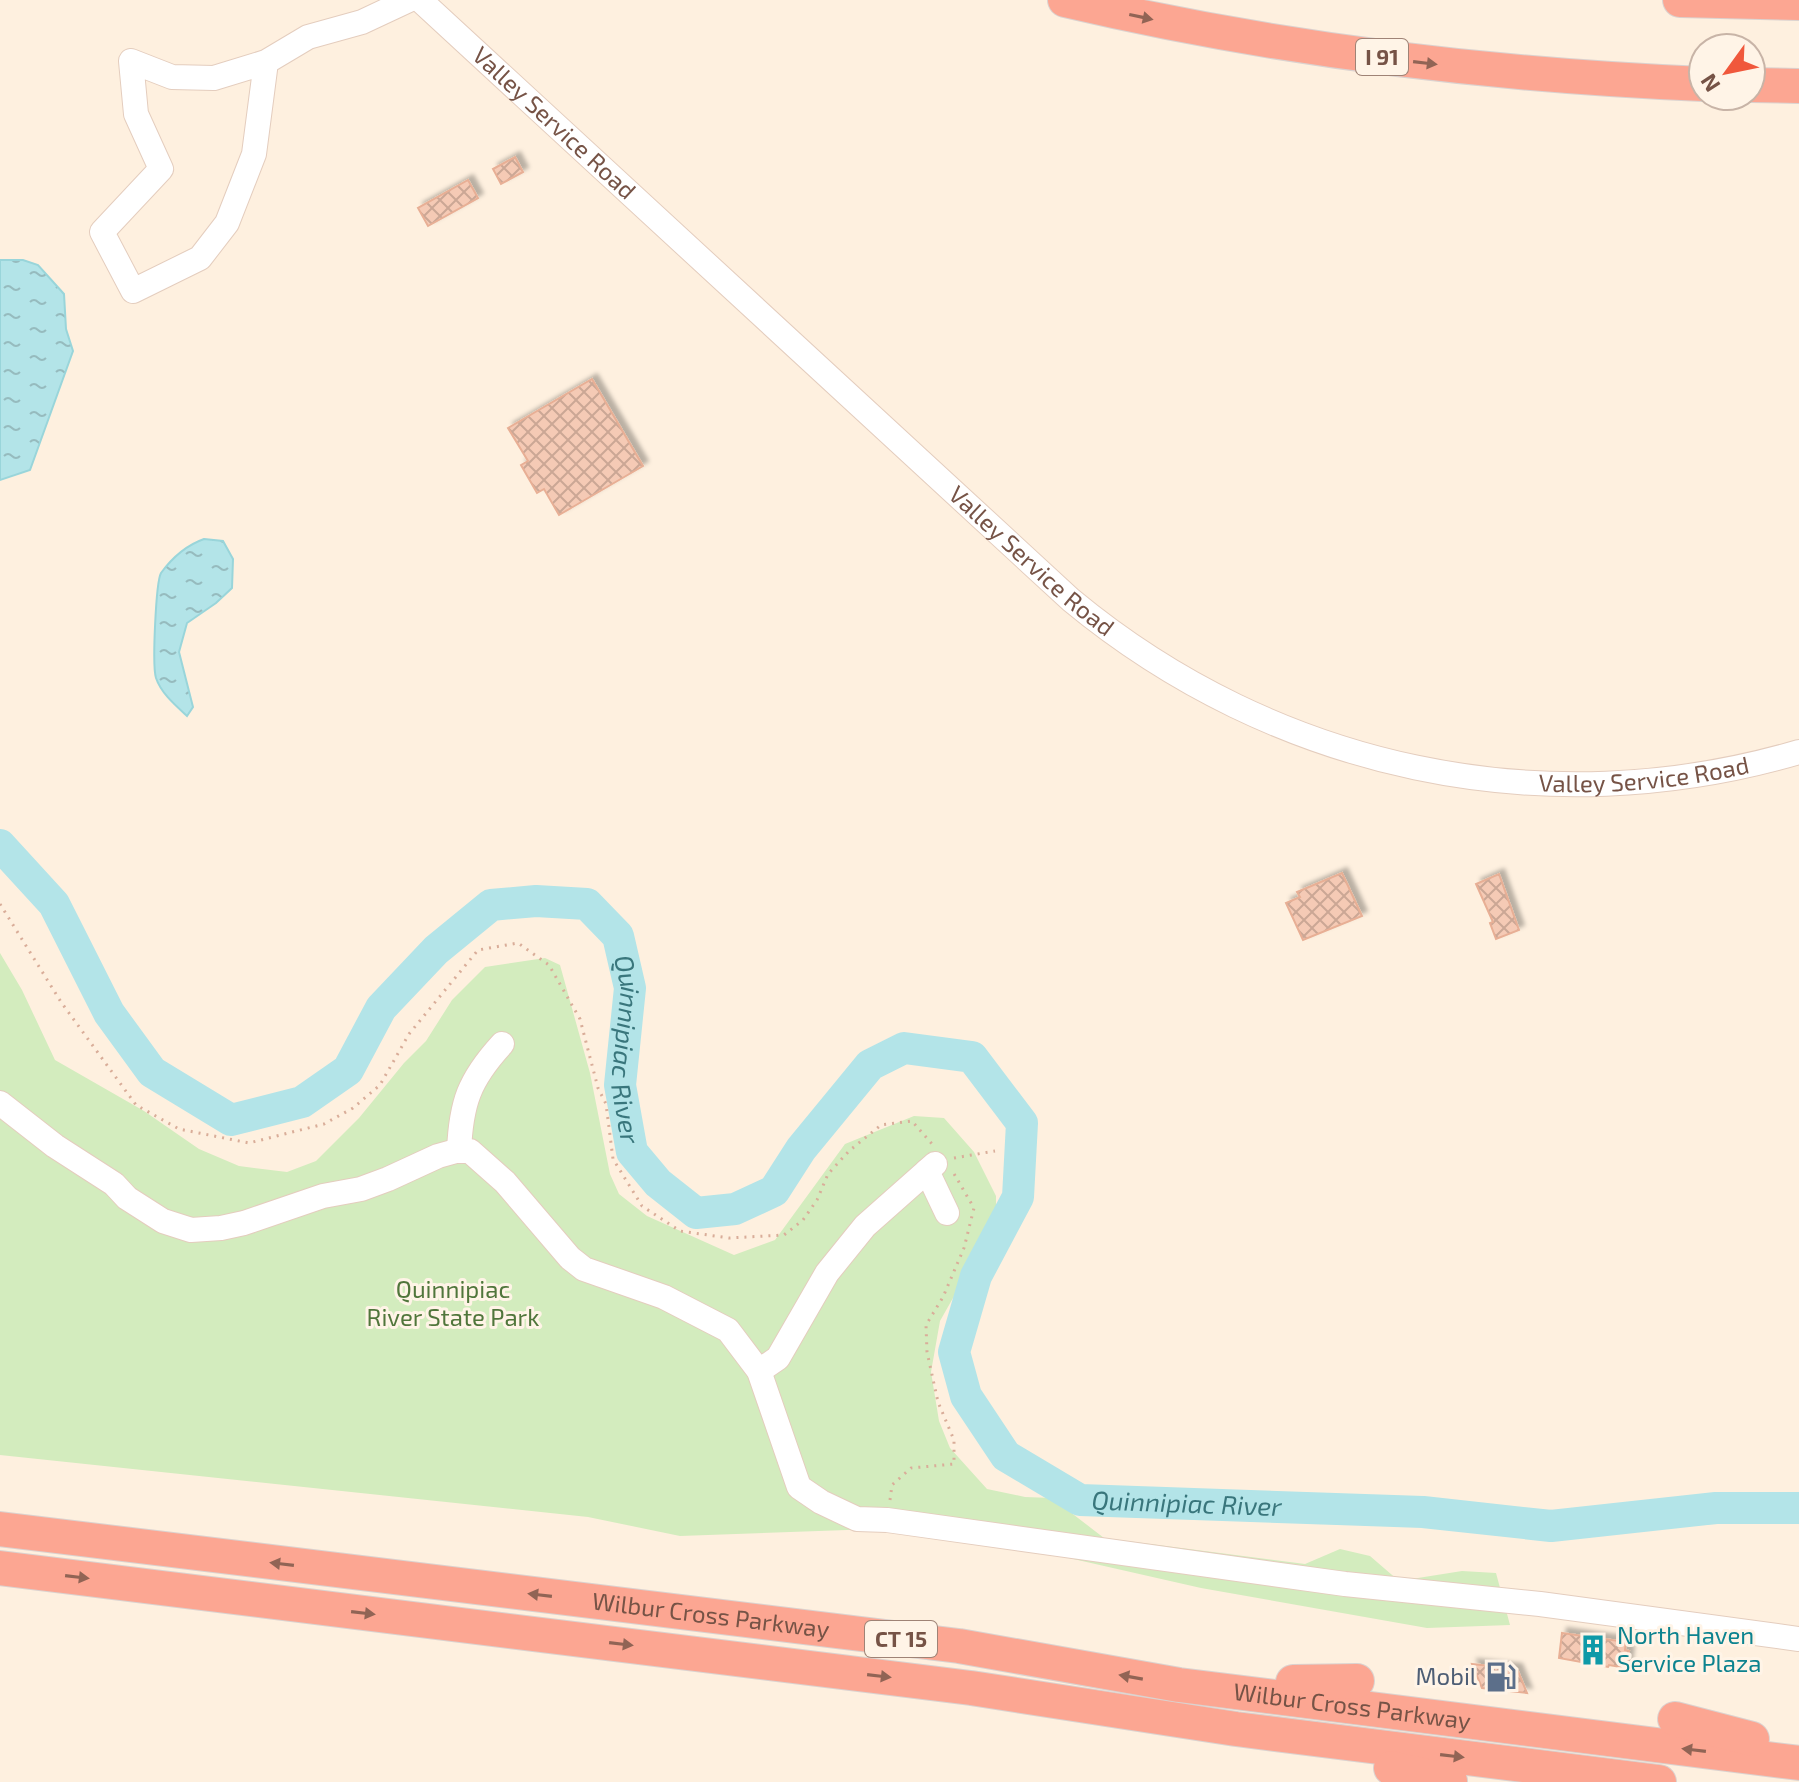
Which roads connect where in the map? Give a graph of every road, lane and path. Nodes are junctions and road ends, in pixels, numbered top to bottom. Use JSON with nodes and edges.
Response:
{"nodes":[{"id":1,"x":409,"y":0,"type":"edge"},
{"id":2,"x":420,"y":0,"type":"edge"},
{"id":3,"x":1065,"y":0,"type":"edge"},
{"id":4,"x":1680,"y":0,"type":"edge"},
{"id":5,"x":1799,"y":3,"type":"edge"},
{"id":6,"x":266,"y":62,"type":"junction"},
{"id":7,"x":1687,"y":83,"type":"edge"},
{"id":8,"x":1767,"y":85,"type":"edge"},
{"id":9,"x":1799,"y":86,"type":"edge"},
{"id":10,"x":1799,"y":752,"type":"edge"},
{"id":11,"x":0,"y":904,"type":"edge"},
{"id":12,"x":502,"y":1044,"type":"dead end"},
{"id":13,"x":0,"y":1103,"type":"edge"},
{"id":14,"x":459,"y":1151,"type":"junction"},
{"id":15,"x":995,"y":1151,"type":"dead end"},
{"id":16,"x":936,"y":1165,"type":"junction"},
{"id":17,"x":947,"y":1213,"type":"dead end"},
{"id":18,"x":759,"y":1371,"type":"junction"},
{"id":19,"x":887,"y":1520,"type":"junction"},
{"id":20,"x":0,"y":1529,"type":"edge"},
{"id":21,"x":0,"y":1568,"type":"edge"},
{"id":22,"x":1799,"y":1639,"type":"edge"},
{"id":23,"x":1357,"y":1681,"type":"dead end"},
{"id":24,"x":1179,"y":1685,"type":"junction"},
{"id":25,"x":1675,"y":1719,"type":"dead end"},
{"id":26,"x":1236,"y":1729,"type":"junction"},
{"id":27,"x":1799,"y":1752,"type":"edge"},
{"id":28,"x":1799,"y":1763,"type":"edge"},
{"id":29,"x":1450,"y":1781,"type":"edge"},
{"id":30,"x":1659,"y":1782,"type":"edge"}],
"edges":[{"from":1,"to":6,"type":"street"},
{"from":2,"to":10,"type":"street","name":"Valley Service Road"},
{"from":3,"to":7,"type":"highway","number":"I 91","one_way":true},
{"from":4,"to":5,"type":"highway"},
{"from":6,"to":6,"type":"street"},
{"from":8,"to":9,"type":"highway"},
{"from":11,"to":16,"type":"path"},
{"from":12,"to":14,"type":"street"},
{"from":13,"to":14,"type":"street"},
{"from":14,"to":18,"type":"street"},
{"from":15,"to":16,"type":"path"},
{"from":16,"to":17,"type":"street"},
{"from":16,"to":18,"type":"street"},
{"from":16,"to":19,"type":"path"},
{"from":18,"to":19,"type":"street"},
{"from":19,"to":22,"type":"street"},
{"from":24,"to":20,"type":"highway","name":"Wilbur Cross Parkway","number":"CT 15","one_way":true},
{"from":21,"to":26,"type":"highway","name":"Wilbur Cross Parkway","number":"CT 15","one_way":true},
{"from":23,"to":24,"type":"highway"},
{"from":28,"to":24,"type":"highway","name":"Wilbur Cross Parkway","number":"CT 15","one_way":true},
{"from":25,"to":27,"type":"highway"},
{"from":26,"to":29,"type":"highway"},
{"from":26,"to":30,"type":"highway","name":"Wilbur Cross Parkway","number":"CT 15","one_way":true}]}
